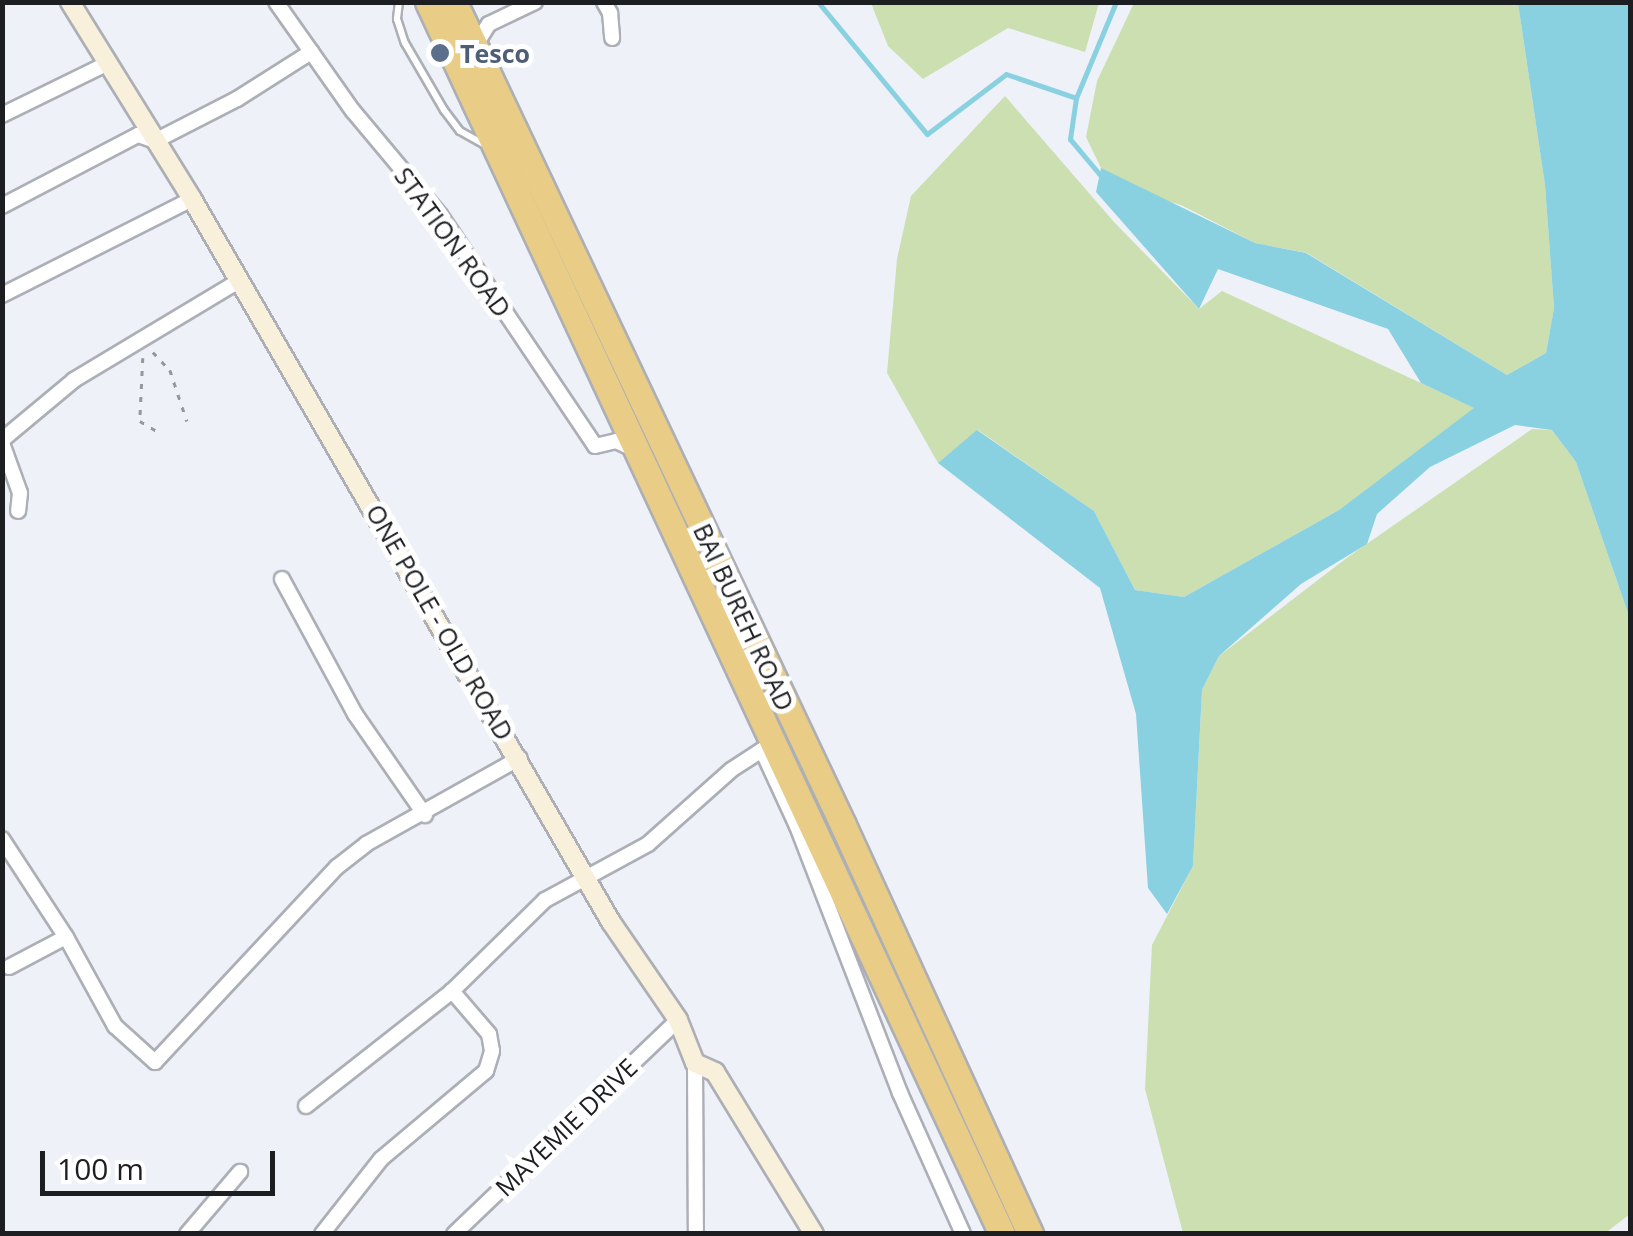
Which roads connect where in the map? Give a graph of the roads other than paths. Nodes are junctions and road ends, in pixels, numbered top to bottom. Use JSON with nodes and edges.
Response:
{"nodes":[{"id":1,"x":70,"y":2,"type":"edge"},
{"id":2,"x":276,"y":2,"type":"edge"},
{"id":3,"x":399,"y":2,"type":"edge"},
{"id":4,"x":428,"y":2,"type":"edge"},
{"id":5,"x":454,"y":2,"type":"edge"},
{"id":6,"x":535,"y":2,"type":"edge"},
{"id":7,"x":604,"y":2,"type":"edge"},
{"id":8,"x":612,"y":38,"type":"dead end"},
{"id":9,"x":475,"y":46,"type":"junction"},
{"id":10,"x":311,"y":52,"type":"junction"},
{"id":11,"x":106,"y":64,"type":"junction"},
{"id":12,"x":2,"y":115,"type":"edge"},
{"id":13,"x":155,"y":141,"type":"junction"},
{"id":14,"x":498,"y":152,"type":"junction"},
{"id":15,"x":192,"y":199,"type":"junction"},
{"id":16,"x":2,"y":206,"type":"edge"},
{"id":17,"x":239,"y":280,"type":"junction"},
{"id":18,"x":2,"y":296,"type":"edge"},
{"id":19,"x":2,"y":441,"type":"edge"},
{"id":20,"x":640,"y":453,"type":"junction"},
{"id":21,"x":18,"y":510,"type":"dead end"},
{"id":22,"x":282,"y":579,"type":"dead end"},
{"id":23,"x":520,"y":758,"type":"junction"},
{"id":24,"x":425,"y":815,"type":"junction"},
{"id":25,"x":2,"y":838,"type":"edge"},
{"id":26,"x":586,"y":876,"type":"junction"},
{"id":27,"x":66,"y":937,"type":"junction"},
{"id":28,"x":9,"y":966,"type":"dead end"},
{"id":29,"x":452,"y":991,"type":"junction"},
{"id":30,"x":678,"y":1020,"type":"junction"},
{"id":31,"x":695,"y":1063,"type":"junction"},
{"id":32,"x":306,"y":1106,"type":"dead end"},
{"id":33,"x":240,"y":1172,"type":"dead end"},
{"id":34,"x":187,"y":1234,"type":"edge"},
{"id":35,"x":322,"y":1234,"type":"edge"},
{"id":36,"x":454,"y":1234,"type":"edge"},
{"id":37,"x":696,"y":1234,"type":"edge"},
{"id":38,"x":814,"y":1234,"type":"edge"},
{"id":39,"x":963,"y":1234,"type":"edge"},
{"id":40,"x":1002,"y":1234,"type":"edge"},
{"id":41,"x":1030,"y":1234,"type":"edge"}],
"edges":[{"from":1,"to":11,"type":"street","name":"ONE POLE - OLD ROAD"},
{"from":2,"to":10,"type":"street","name":"STATION ROAD"},
{"from":3,"to":14,"type":"lane"},
{"from":4,"to":14,"type":"highway","name":"BAI BUREH ROAD"},
{"from":5,"to":9,"type":"highway","name":"BAI BUREH ROAD"},
{"from":6,"to":9,"type":"street"},
{"from":7,"to":8,"type":"street"},
{"from":9,"to":41,"type":"highway","name":"BAI BUREH ROAD"},
{"from":10,"to":13,"type":"street"},
{"from":10,"to":20,"type":"street","name":"STATION ROAD"},
{"from":11,"to":12,"type":"street"},
{"from":11,"to":13,"type":"street","name":"ONE POLE - OLD ROAD"},
{"from":13,"to":15,"type":"street","name":"ONE POLE - OLD ROAD"},
{"from":13,"to":16,"type":"street"},
{"from":14,"to":20,"type":"highway","name":"BAI BUREH ROAD"},
{"from":15,"to":17,"type":"street","name":"ONE POLE - OLD ROAD"},
{"from":15,"to":18,"type":"street"},
{"from":17,"to":19,"type":"street"},
{"from":17,"to":23,"type":"street","name":"ONE POLE - OLD ROAD"},
{"from":19,"to":21,"type":"street"},
{"from":20,"to":40,"type":"highway","name":"BAI BUREH ROAD"},
{"from":22,"to":24,"type":"street"},
{"from":23,"to":24,"type":"street"},
{"from":23,"to":26,"type":"street","name":"ONE POLE - OLD ROAD"},
{"from":24,"to":27,"type":"street"},
{"from":25,"to":27,"type":"street"},
{"from":26,"to":29,"type":"street"},
{"from":26,"to":30,"type":"street","name":"ONE POLE - OLD ROAD"},
{"from":26,"to":39,"type":"street"},
{"from":27,"to":28,"type":"street"},
{"from":29,"to":32,"type":"street"},
{"from":29,"to":35,"type":"street"},
{"from":30,"to":31,"type":"street","name":"ONE POLE - OLD ROAD"},
{"from":30,"to":36,"type":"street","name":"MAYEMIE DRIVE"},
{"from":31,"to":37,"type":"street"},
{"from":31,"to":38,"type":"street","name":"ONE POLE - OLD ROAD"},
{"from":33,"to":34,"type":"street"}]}
